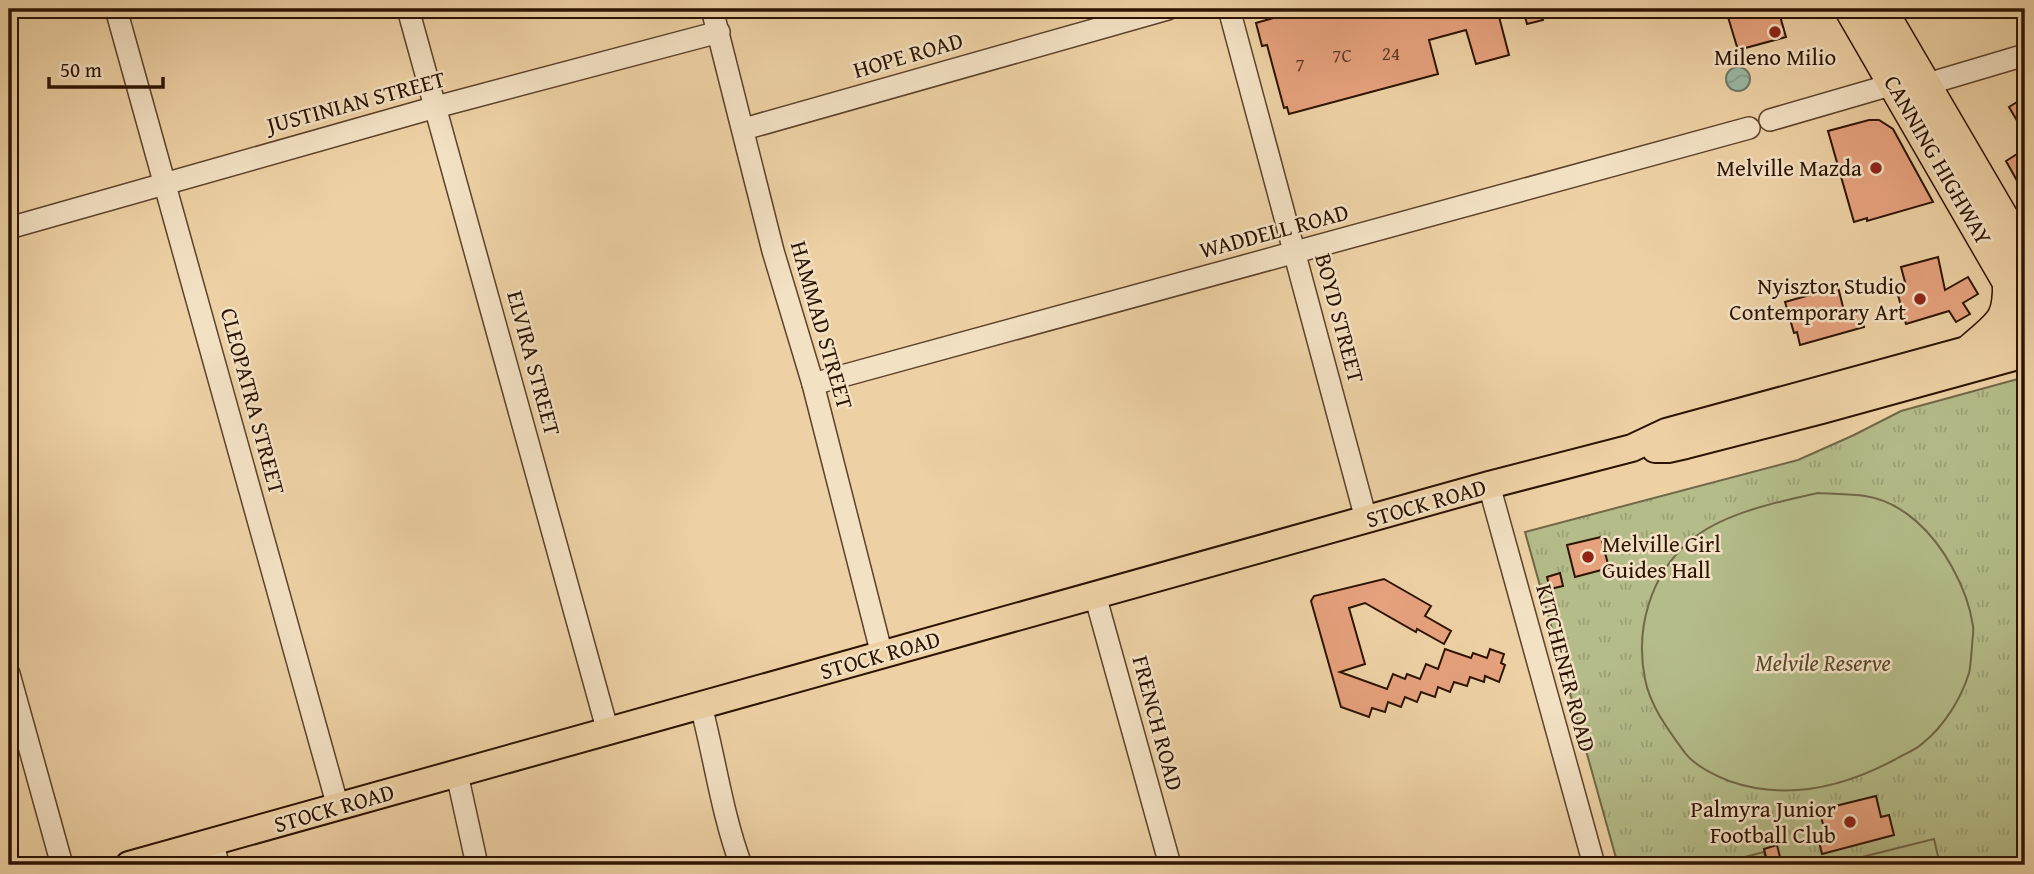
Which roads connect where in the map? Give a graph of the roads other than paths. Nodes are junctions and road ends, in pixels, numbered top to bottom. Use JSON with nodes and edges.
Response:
{"nodes":[{"id":1,"x":116,"y":9,"type":"edge"},
{"id":2,"x":408,"y":9,"type":"edge"},
{"id":3,"x":712,"y":9,"type":"edge"},
{"id":4,"x":1168,"y":9,"type":"edge"},
{"id":5,"x":1229,"y":9,"type":"edge"},
{"id":6,"x":1852,"y":9,"type":"edge"},
{"id":7,"x":1880,"y":9,"type":"edge"},
{"id":8,"x":719,"y":32,"type":"junction"},
{"id":9,"x":2025,"y":43,"type":"edge"},
{"id":10,"x":2025,"y":55,"type":"edge"},
{"id":11,"x":1911,"y":80,"type":"junction"},
{"id":12,"x":436,"y":107,"type":"junction"},
{"id":13,"x":1770,"y":120,"type":"dead end"},
{"id":14,"x":1749,"y":128,"type":"dead end"},
{"id":15,"x":744,"y":129,"type":"junction"},
{"id":16,"x":166,"y":182,"type":"junction"},
{"id":17,"x":9,"y":228,"type":"edge"},
{"id":18,"x":1296,"y":253,"type":"junction"},
{"id":19,"x":2017,"y":270,"type":"edge"},
{"id":20,"x":2025,"y":310,"type":"edge"},
{"id":21,"x":2025,"y":334,"type":"edge"},
{"id":22,"x":1972,"y":349,"type":"junction"},
{"id":23,"x":2025,"y":354,"type":"edge"},
{"id":24,"x":813,"y":384,"type":"junction"},
{"id":25,"x":1632,"y":448,"type":"junction"},
{"id":26,"x":1489,"y":485,"type":"junction"},
{"id":27,"x":1366,"y":520,"type":"junction"},
{"id":28,"x":1095,"y":594,"type":"junction"},
{"id":29,"x":882,"y":654,"type":"junction"},
{"id":30,"x":9,"y":674,"type":"edge"},
{"id":31,"x":695,"y":708,"type":"junction"},
{"id":32,"x":608,"y":732,"type":"junction"},
{"id":33,"x":457,"y":774,"type":"junction"},
{"id":34,"x":338,"y":807,"type":"junction"},
{"id":35,"x":215,"y":854,"type":"edge"},
{"id":36,"x":737,"y":860,"type":"edge"},
{"id":37,"x":62,"y":865,"type":"edge"},
{"id":38,"x":129,"y":865,"type":"edge"},
{"id":39,"x":477,"y":865,"type":"edge"},
{"id":40,"x":1170,"y":865,"type":"edge"},
{"id":41,"x":1594,"y":865,"type":"edge"}],
"edges":[{"from":1,"to":16,"type":"street","name":"CLEOPATRA STREET"},
{"from":2,"to":12,"type":"street","name":"ELVIRA STREET"},
{"from":3,"to":8,"type":"street","name":"HAMMAD STREET"},
{"from":4,"to":15,"type":"street","name":"HOPE ROAD"},
{"from":5,"to":18,"type":"street","name":"BOYD STREET"},
{"from":6,"to":11,"type":"highway","name":"CANNING HIGHWAY"},
{"from":7,"to":11,"type":"highway","name":"CANNING HIGHWAY"},
{"from":8,"to":12,"type":"street","name":"JUSTINIAN STREET"},
{"from":8,"to":15,"type":"street","name":"HAMMAD STREET"},
{"from":9,"to":11,"type":"street"},
{"from":10,"to":11,"type":"street"},
{"from":11,"to":13,"type":"street"},
{"from":11,"to":19,"type":"highway","name":"CANNING HIGHWAY"},
{"from":12,"to":16,"type":"street","name":"JUSTINIAN STREET"},
{"from":12,"to":32,"type":"street","name":"ELVIRA STREET"},
{"from":14,"to":18,"type":"street","name":"WADDELL ROAD"},
{"from":15,"to":24,"type":"street","name":"HAMMAD STREET"},
{"from":16,"to":17,"type":"street","name":"JUSTINIAN STREET"},
{"from":16,"to":34,"type":"street","name":"CLEOPATRA STREET"},
{"from":18,"to":24,"type":"street","name":"WADDELL ROAD"},
{"from":18,"to":27,"type":"street","name":"BOYD STREET"},
{"from":19,"to":20,"type":"highway","name":"CANNING HIGHWAY"},
{"from":19,"to":22,"type":"highway"},
{"from":21,"to":22,"type":"main road","name":"STOCK ROAD"},
{"from":22,"to":25,"type":"main road","name":"STOCK ROAD"},
{"from":23,"to":25,"type":"main road","name":"STOCK ROAD"},
{"from":24,"to":29,"type":"street","name":"HAMMAD STREET"},
{"from":25,"to":26,"type":"main road","name":"STOCK ROAD"},
{"from":26,"to":27,"type":"main road","name":"STOCK ROAD"},
{"from":26,"to":41,"type":"street","name":"KITCHENER ROAD"},
{"from":27,"to":28,"type":"main road","name":"STOCK ROAD"},
{"from":28,"to":29,"type":"main road","name":"STOCK ROAD"},
{"from":28,"to":40,"type":"street","name":"FRENCH ROAD"},
{"from":29,"to":31,"type":"main road","name":"STOCK ROAD"},
{"from":30,"to":37,"type":"street"},
{"from":31,"to":32,"type":"main road","name":"STOCK ROAD"},
{"from":31,"to":36,"type":"street"},
{"from":32,"to":33,"type":"main road","name":"STOCK ROAD"},
{"from":33,"to":34,"type":"main road","name":"STOCK ROAD"},
{"from":33,"to":39,"type":"street"},
{"from":34,"to":35,"type":"main road","name":"STOCK ROAD"},
{"from":35,"to":38,"type":"main road","name":"STOCK ROAD"}]}
